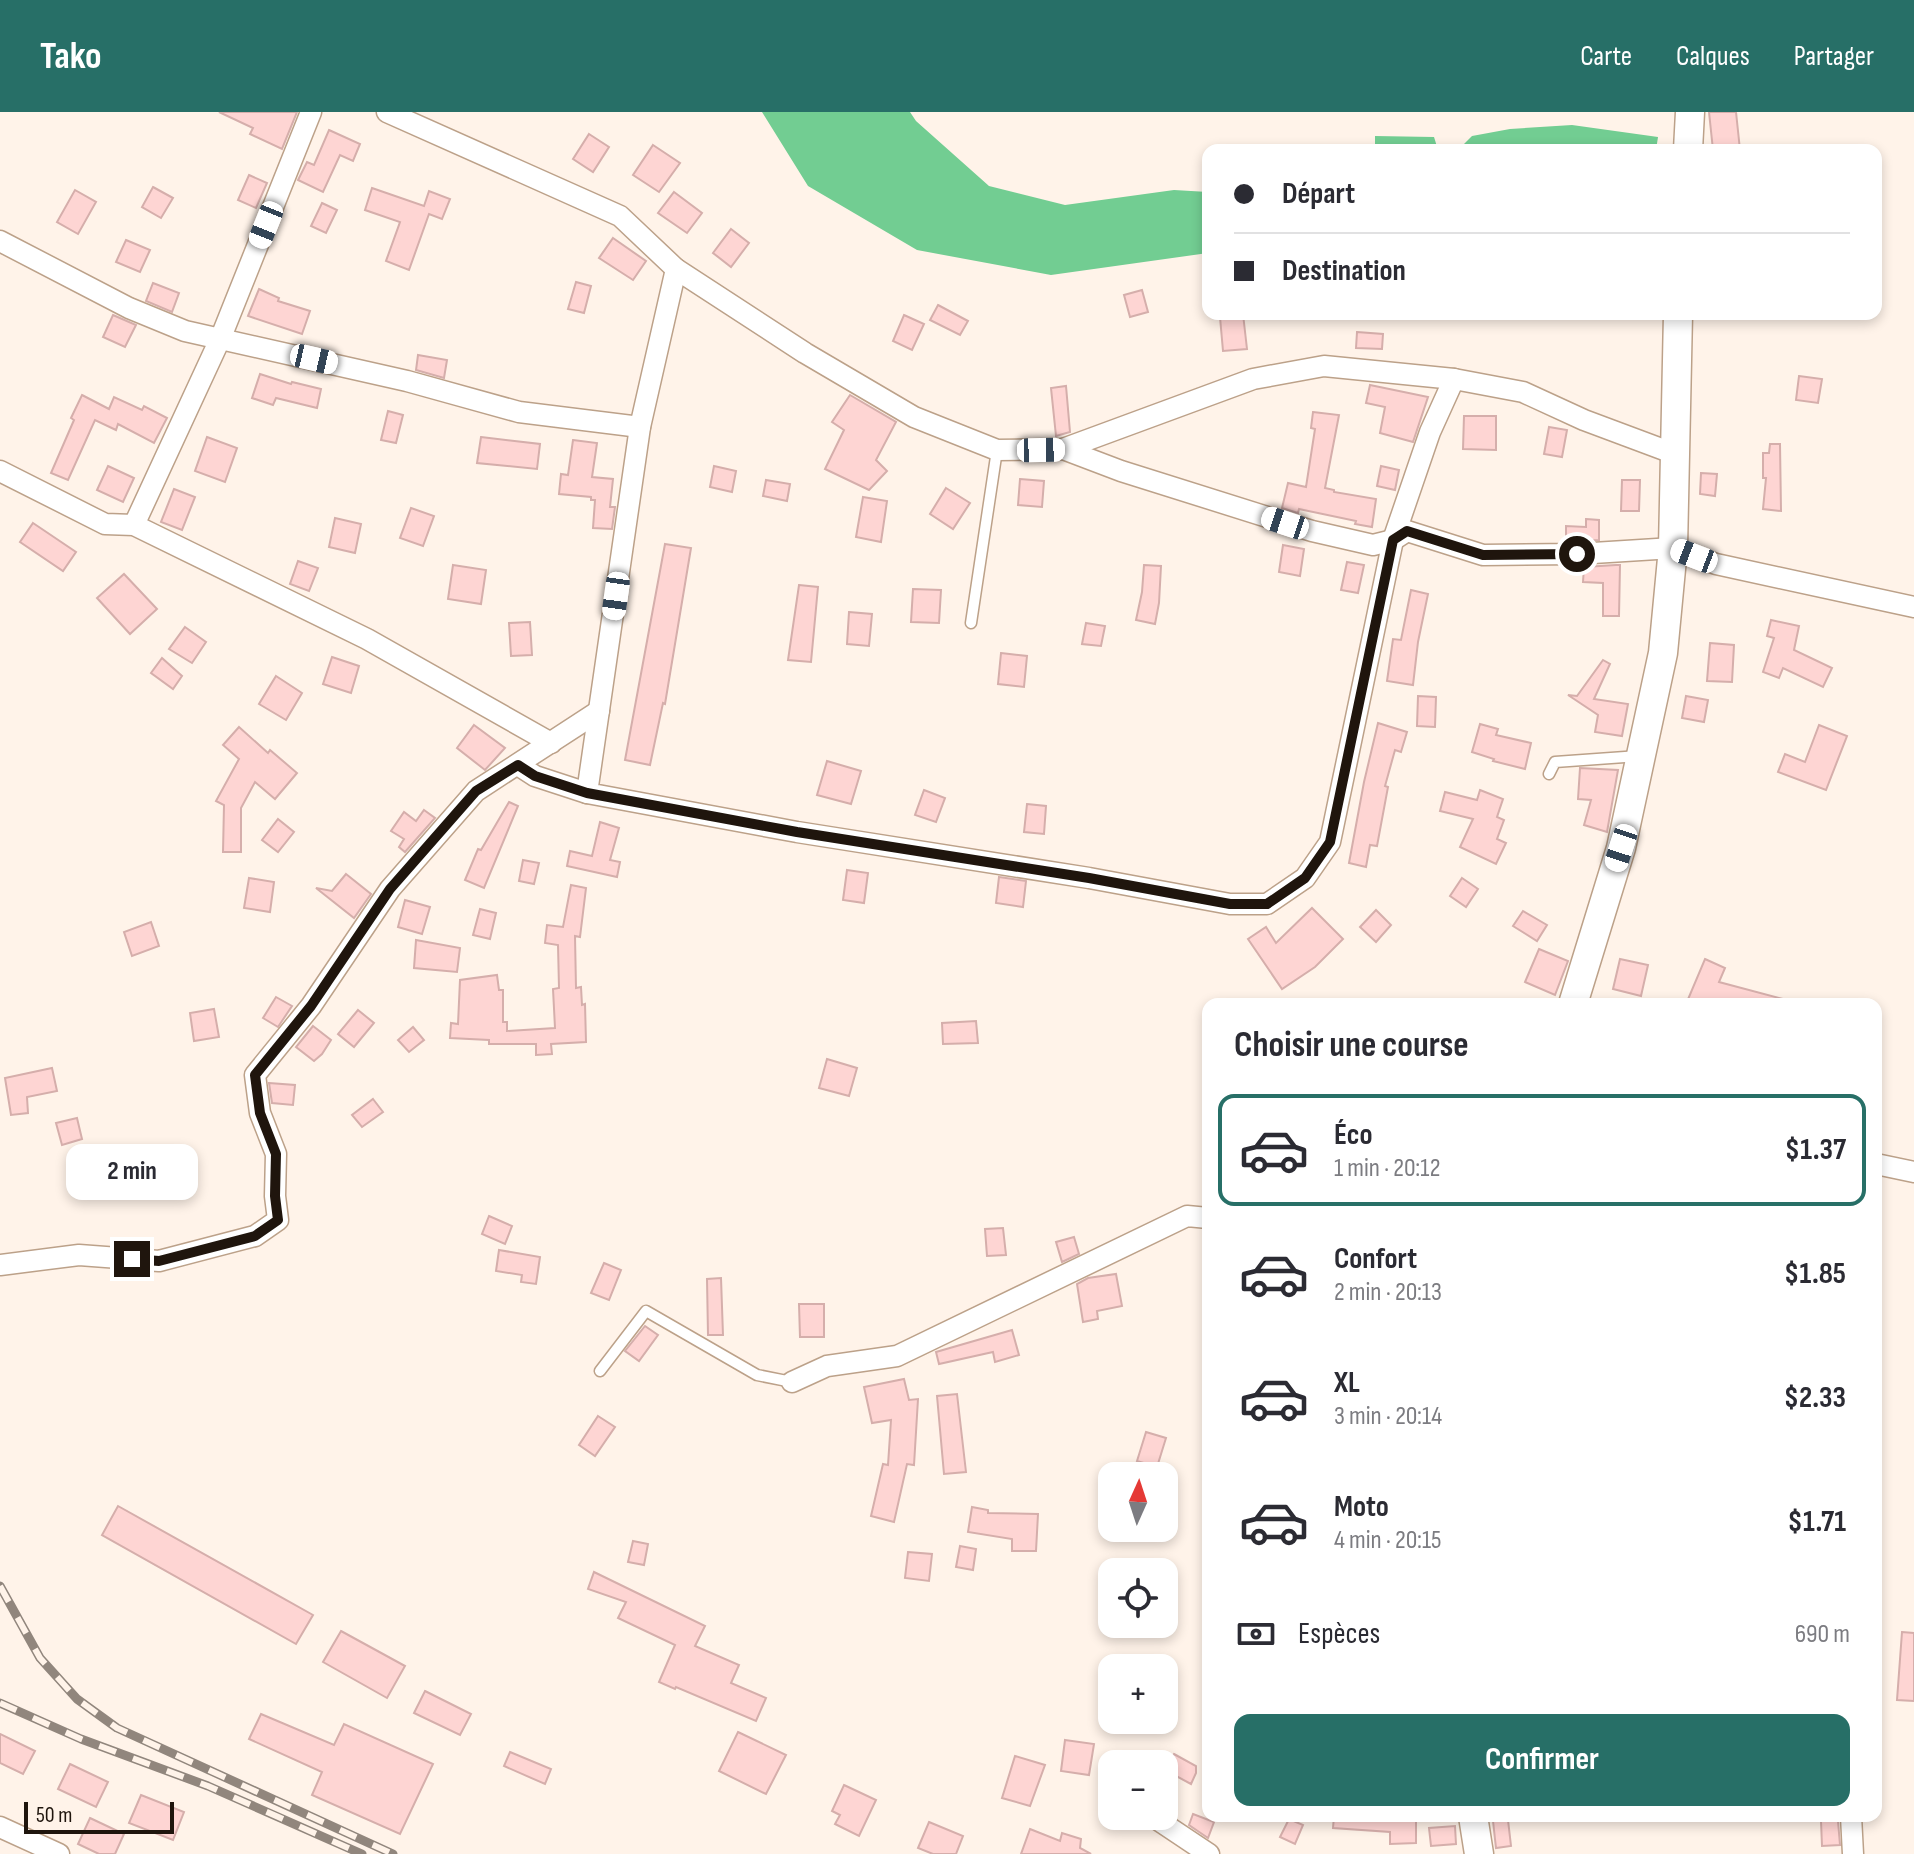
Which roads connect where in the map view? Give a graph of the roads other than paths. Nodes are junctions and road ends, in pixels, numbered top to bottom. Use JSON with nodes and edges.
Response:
{"nodes":[{"id":1,"x":311,"y":112,"type":"edge"},
{"id":2,"x":387,"y":112,"type":"edge"},
{"id":3,"x":1690,"y":112,"type":"edge"},
{"id":4,"x":1688,"y":144,"type":"edge"},
{"id":5,"x":0,"y":241,"type":"edge"},
{"id":6,"x":676,"y":269,"type":"junction"},
{"id":7,"x":1678,"y":320,"type":"edge"},
{"id":8,"x":221,"y":337,"type":"junction"},
{"id":9,"x":1454,"y":379,"type":"junction"},
{"id":10,"x":640,"y":427,"type":"junction"},
{"id":11,"x":1063,"y":449,"type":"junction"},
{"id":12,"x":997,"y":450,"type":"junction"},
{"id":13,"x":1675,"y":454,"type":"junction"},
{"id":14,"x":0,"y":471,"type":"edge"},
{"id":15,"x":134,"y":525,"type":"junction"},
{"id":16,"x":1393,"y":540,"type":"junction"},
{"id":17,"x":1673,"y":548,"type":"junction"},
{"id":18,"x":1914,"y":607,"type":"edge"},
{"id":19,"x":971,"y":623,"type":"dead end"},
{"id":20,"x":599,"y":711,"type":"junction"},
{"id":21,"x":551,"y":743,"type":"junction"},
{"id":22,"x":1641,"y":756,"type":"junction"},
{"id":23,"x":518,"y":765,"type":"junction"},
{"id":24,"x":1549,"y":774,"type":"dead end"},
{"id":25,"x":587,"y":793,"type":"junction"},
{"id":26,"x":1575,"y":998,"type":"edge"},
{"id":27,"x":1882,"y":1165,"type":"edge"},
{"id":28,"x":1914,"y":1172,"type":"edge"},
{"id":29,"x":1202,"y":1217,"type":"edge"},
{"id":30,"x":0,"y":1265,"type":"edge"},
{"id":31,"x":600,"y":1371,"type":"dead end"},
{"id":32,"x":792,"y":1382,"type":"joint"},
{"id":33,"x":1474,"y":1822,"type":"edge"},
{"id":34,"x":1851,"y":1822,"type":"edge"},
{"id":35,"x":0,"y":1827,"type":"edge"},
{"id":36,"x":1173,"y":1830,"type":"edge"},
{"id":37,"x":59,"y":1854,"type":"edge"},
{"id":38,"x":1209,"y":1854,"type":"edge"},
{"id":39,"x":1479,"y":1854,"type":"edge"},
{"id":40,"x":1853,"y":1854,"type":"edge"}],
"edges":[{"from":1,"to":8,"type":"street"},
{"from":2,"to":6,"type":"street"},
{"from":3,"to":4,"type":"main road"},
{"from":5,"to":8,"type":"street"},
{"from":6,"to":10,"type":"street"},
{"from":6,"to":12,"type":"street"},
{"from":7,"to":13,"type":"main road"},
{"from":8,"to":10,"type":"street"},
{"from":8,"to":15,"type":"street"},
{"from":9,"to":11,"type":"street"},
{"from":9,"to":13,"type":"street"},
{"from":9,"to":16,"type":"street"},
{"from":10,"to":20,"type":"street"},
{"from":11,"to":12,"type":"street"},
{"from":11,"to":16,"type":"street"},
{"from":12,"to":19,"type":"lane"},
{"from":13,"to":17,"type":"main road"},
{"from":14,"to":15,"type":"street"},
{"from":15,"to":21,"type":"street"},
{"from":16,"to":17,"type":"street"},
{"from":16,"to":25,"type":"street"},
{"from":17,"to":18,"type":"street"},
{"from":17,"to":22,"type":"main road"},
{"from":20,"to":21,"type":"street"},
{"from":20,"to":25,"type":"street"},
{"from":21,"to":23,"type":"street"},
{"from":22,"to":24,"type":"lane"},
{"from":22,"to":26,"type":"main road"},
{"from":23,"to":25,"type":"street"},
{"from":23,"to":30,"type":"street"},
{"from":27,"to":28,"type":"street"},
{"from":29,"to":32,"type":"street"},
{"from":31,"to":32,"type":"lane"},
{"from":33,"to":39,"type":"main road"},
{"from":34,"to":40,"type":"street"},
{"from":35,"to":37,"type":"street"},
{"from":36,"to":38,"type":"street"}]}
